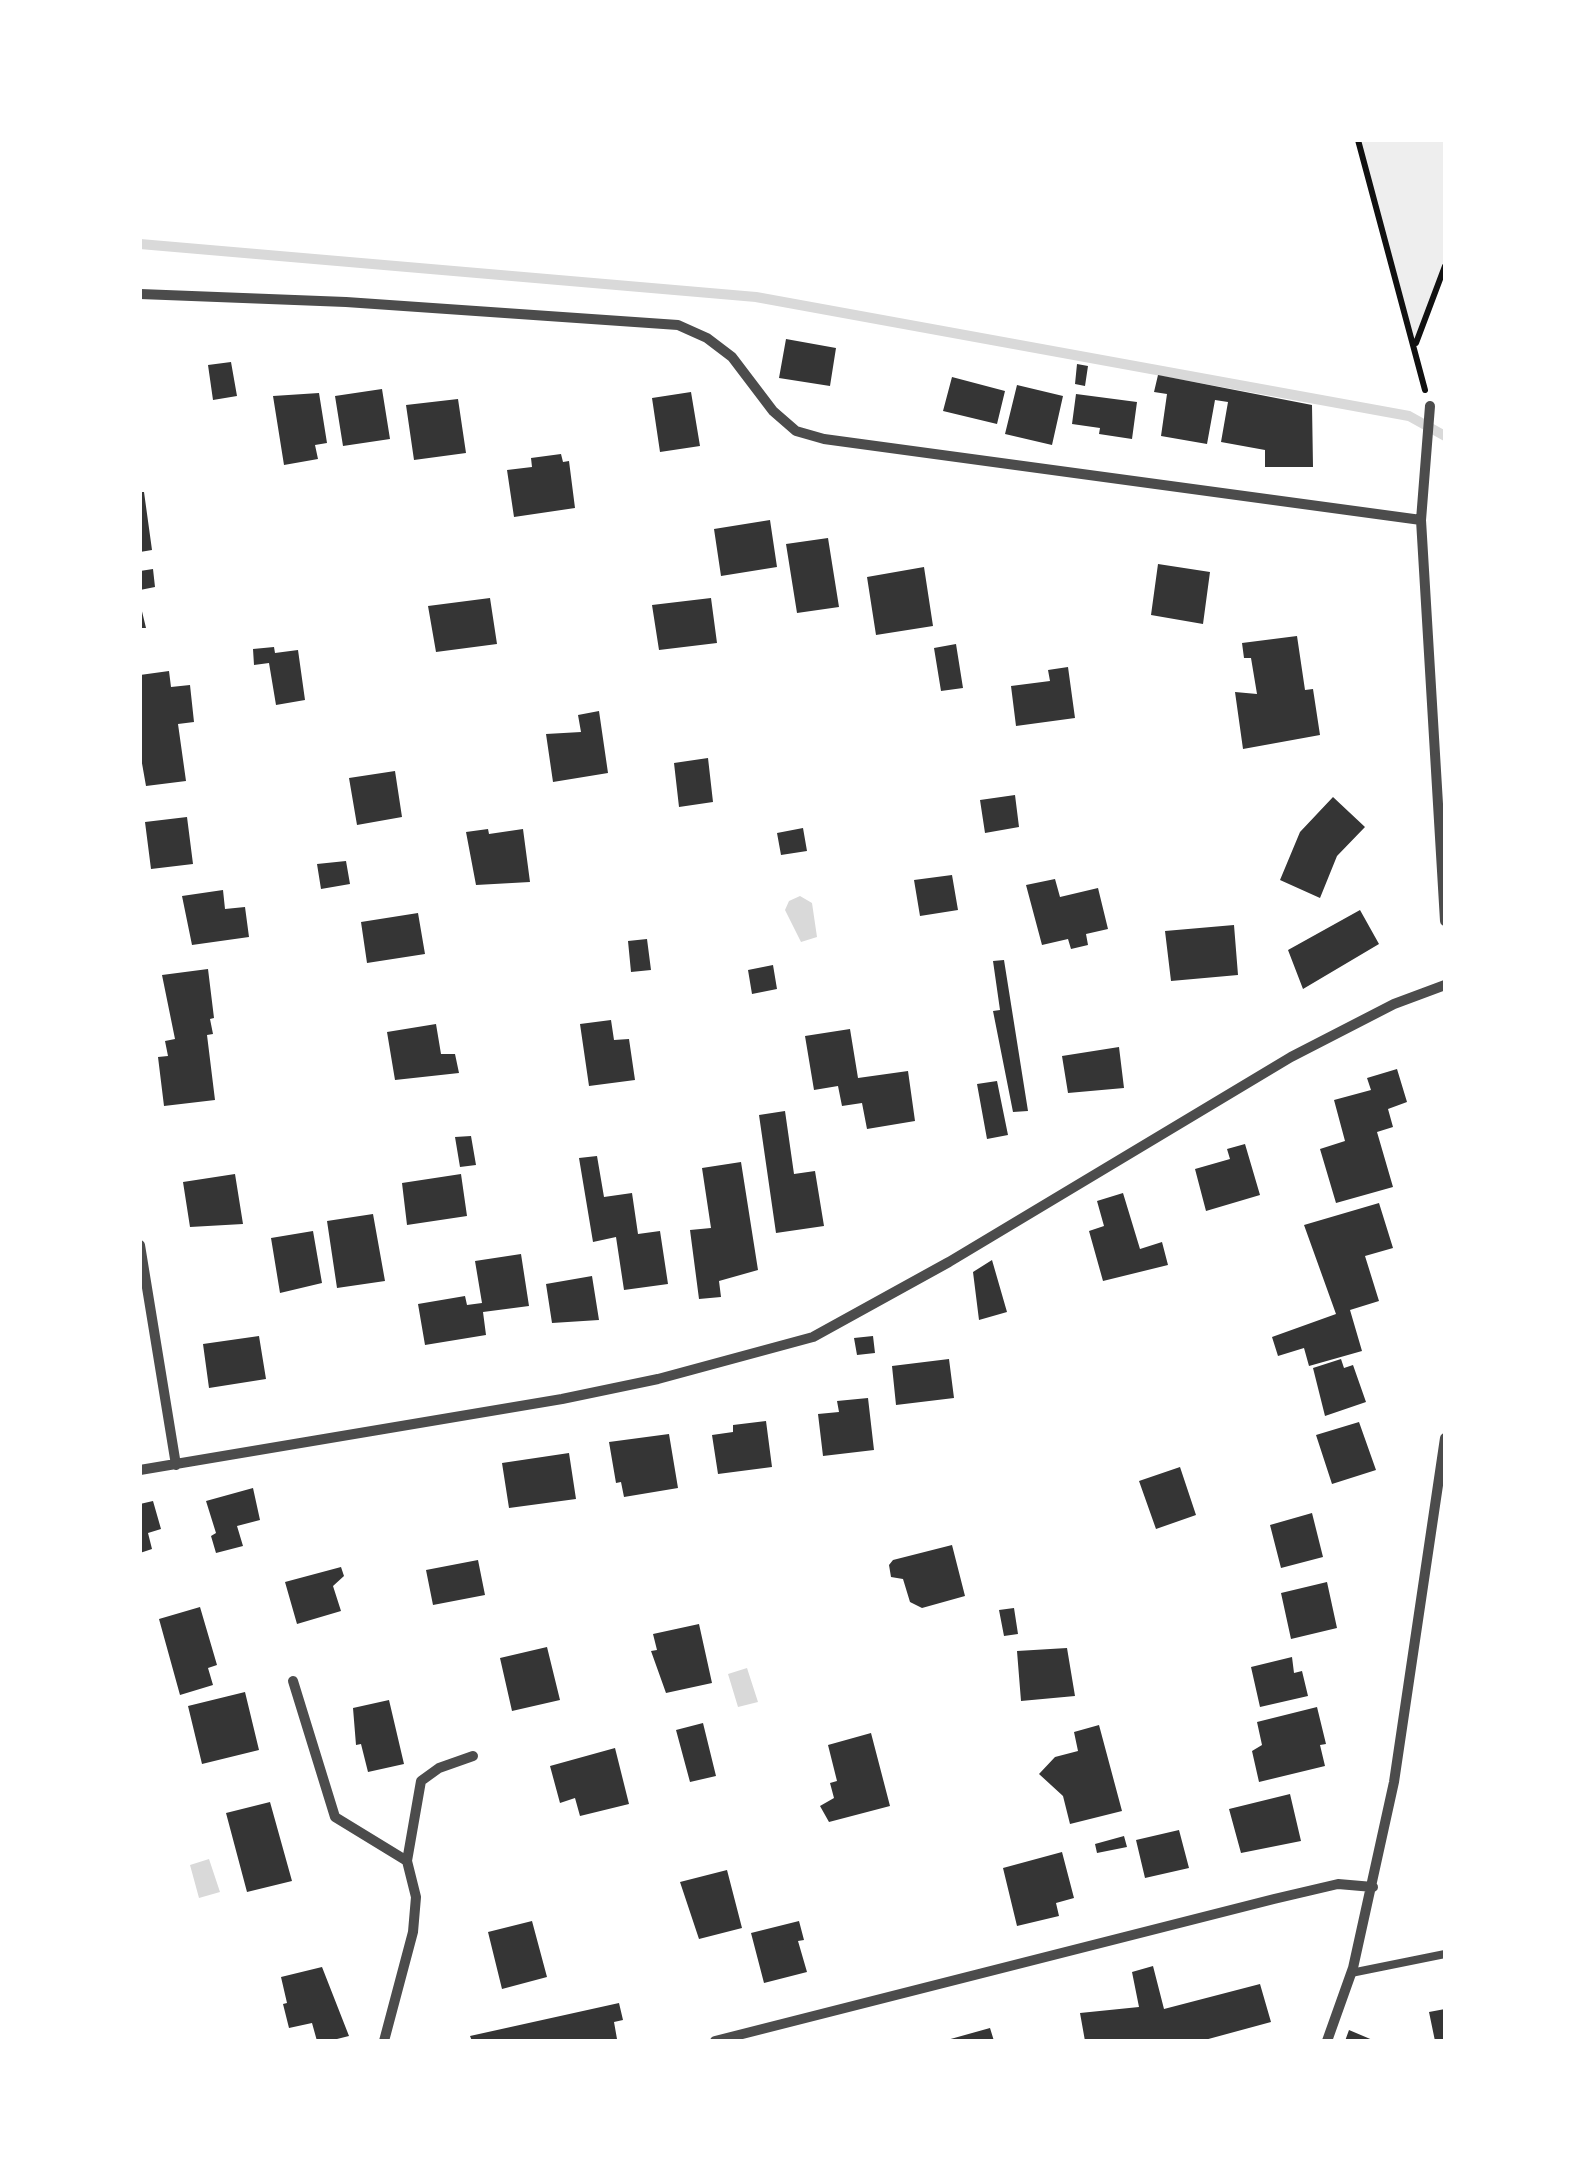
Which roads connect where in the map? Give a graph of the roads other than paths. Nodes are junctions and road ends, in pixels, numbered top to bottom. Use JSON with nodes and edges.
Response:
{"nodes":[{"id":1,"x":140,"y":294,"type":"edge"},
{"id":2,"x":1430,"y":406,"type":"road end"},
{"id":3,"x":1421,"y":520,"type":"junction"},
{"id":4,"x":1445,"y":921,"type":"edge"},
{"id":5,"x":1445,"y":985,"type":"edge"},
{"id":6,"x":140,"y":1245,"type":"edge"},
{"id":7,"x":1445,"y":1438,"type":"edge"},
{"id":8,"x":176,"y":1465,"type":"junction"},
{"id":9,"x":140,"y":1470,"type":"edge"},
{"id":10,"x":294,"y":1681,"type":"dead end"},
{"id":11,"x":473,"y":1756,"type":"dead end"},
{"id":12,"x":407,"y":1861,"type":"junction"},
{"id":13,"x":1373,"y":1887,"type":"junction"},
{"id":14,"x":1445,"y":1954,"type":"edge"},
{"id":15,"x":1351,"y":1974,"type":"junction"},
{"id":16,"x":384,"y":2041,"type":"edge"},
{"id":17,"x":715,"y":2041,"type":"edge"},
{"id":18,"x":1326,"y":2041,"type":"edge"}],
"edges":[{"from":1,"to":3,"type":"street"},
{"from":2,"to":3,"type":"street"},
{"from":3,"to":4,"type":"street"},
{"from":5,"to":8,"type":"street"},
{"from":6,"to":8,"type":"street"},
{"from":7,"to":13,"type":"street"},
{"from":8,"to":9,"type":"street"},
{"from":10,"to":12,"type":"street"},
{"from":11,"to":12,"type":"street"},
{"from":12,"to":16,"type":"street"},
{"from":13,"to":15,"type":"street"},
{"from":13,"to":17,"type":"street"},
{"from":14,"to":15,"type":"lane"},
{"from":15,"to":18,"type":"street"}]}
